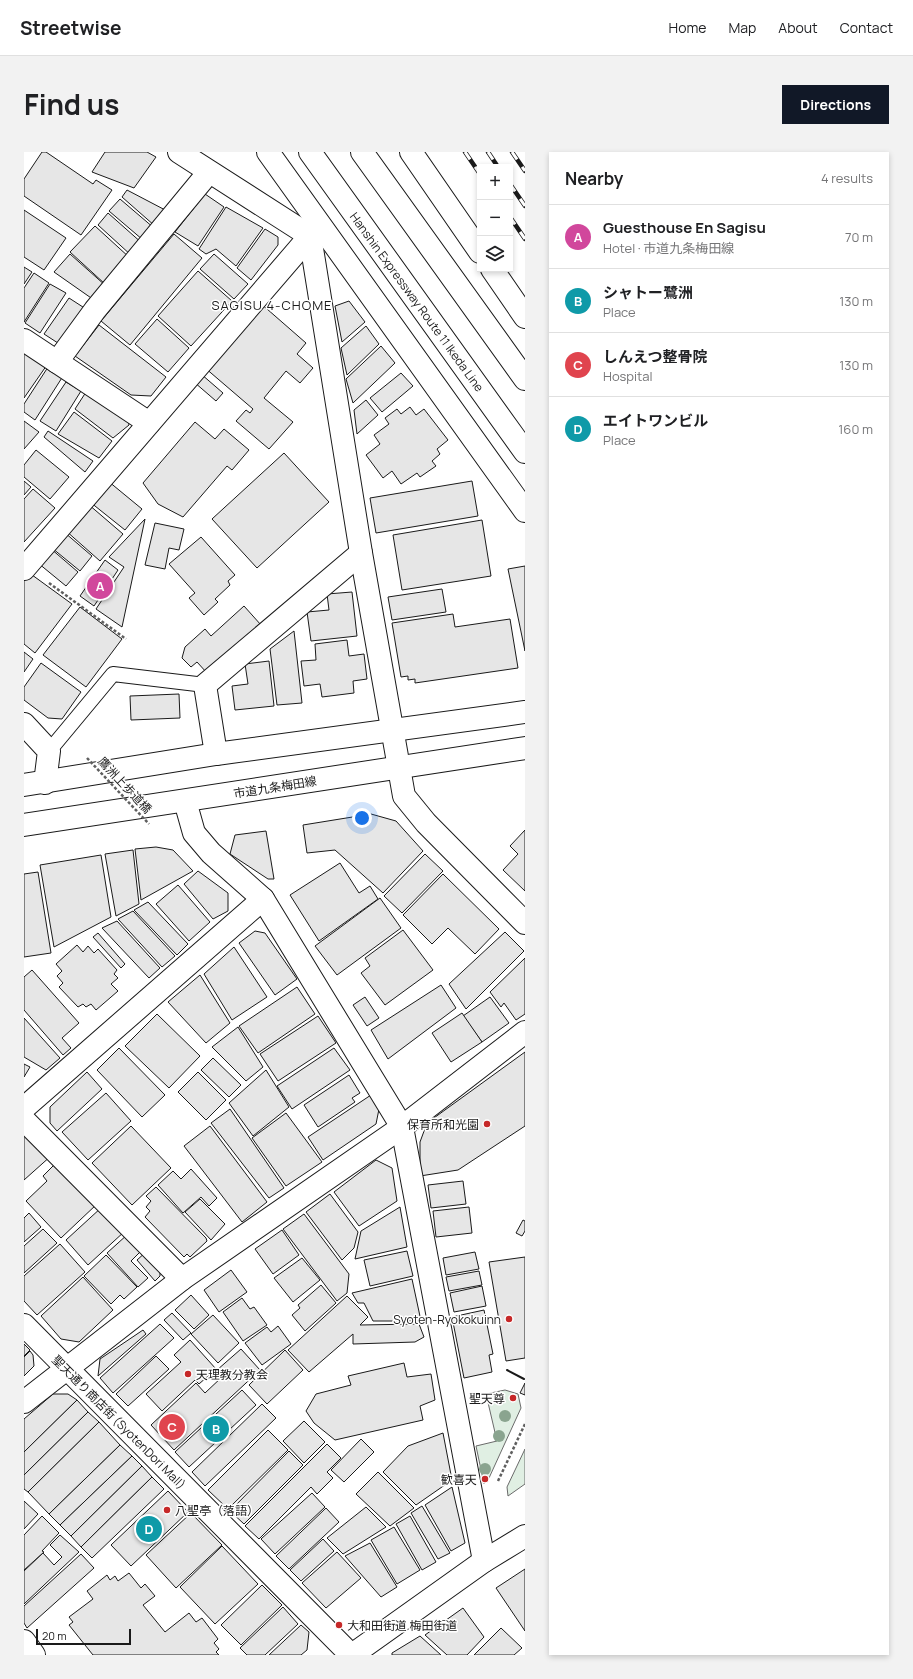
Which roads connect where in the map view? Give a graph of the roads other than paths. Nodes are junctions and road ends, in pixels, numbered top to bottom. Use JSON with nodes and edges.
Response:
{"nodes":[{"id":1,"x":178,"y":152,"type":"edge"},
{"id":2,"x":268,"y":152,"type":"edge"},
{"id":3,"x":310,"y":152,"type":"edge"},
{"id":4,"x":362,"y":152,"type":"edge"},
{"id":5,"x":411,"y":152,"type":"edge"},
{"id":6,"x":210,"y":172,"type":"junction"},
{"id":7,"x":315,"y":231,"type":"junction"},
{"id":8,"x":477,"y":248,"type":"edge"},
{"id":9,"x":494,"y":272,"type":"edge"},
{"id":10,"x":525,"y":317,"type":"edge"},
{"id":11,"x":24,"y":340,"type":"edge"},
{"id":12,"x":57,"y":362,"type":"junction"},
{"id":13,"x":525,"y":379,"type":"edge"},
{"id":14,"x":149,"y":424,"type":"junction"},
{"id":15,"x":525,"y":452,"type":"edge"},
{"id":16,"x":525,"y":511,"type":"edge"},
{"id":17,"x":361,"y":553,"type":"junction"},
{"id":18,"x":25,"y":568,"type":"edge"},
{"id":19,"x":205,"y":685,"type":"junction"},
{"id":20,"x":525,"y":712,"type":"edge"},
{"id":21,"x":24,"y":724,"type":"edge"},
{"id":22,"x":393,"y":731,"type":"junction"},
{"id":23,"x":525,"y":748,"type":"edge"},
{"id":24,"x":49,"y":751,"type":"junction"},
{"id":25,"x":216,"y":754,"type":"junction"},
{"id":26,"x":398,"y":767,"type":"junction"},
{"id":27,"x":34,"y":784,"type":"edge"},
{"id":28,"x":184,"y":801,"type":"junction"},
{"id":29,"x":24,"y":825,"type":"edge"},
{"id":30,"x":263,"y":899,"type":"junction"},
{"id":31,"x":525,"y":923,"type":"edge"},
{"id":32,"x":525,"y":1032,"type":"edge"},
{"id":33,"x":24,"y":1108,"type":"edge"},
{"id":34,"x":24,"y":1120,"type":"edge"},
{"id":35,"x":402,"y":1127,"type":"junction"},
{"id":36,"x":182,"y":1279,"type":"junction"},
{"id":37,"x":24,"y":1325,"type":"edge"},
{"id":38,"x":65,"y":1368,"type":"junction"},
{"id":39,"x":24,"y":1402,"type":"edge"},
{"id":40,"x":525,"y":1536,"type":"edge"},
{"id":41,"x":484,"y":1561,"type":"junction"},
{"id":42,"x":24,"y":1641,"type":"edge"},
{"id":43,"x":34,"y":1655,"type":"edge"},
{"id":44,"x":352,"y":1655,"type":"edge"}],
"edges":[{"from":1,"to":6,"type":"main road"},
{"from":2,"to":7,"type":"main road"},
{"from":3,"to":15,"type":"main road","name":"Hanshin Expressway Route 11 Ikeda Line"},
{"from":4,"to":13,"type":"main road"},
{"from":5,"to":8,"type":"main road"},
{"from":6,"to":7,"type":"main road"},
{"from":6,"to":12,"type":"main road"},
{"from":7,"to":14,"type":"main road"},
{"from":7,"to":16,"type":"main road"},
{"from":7,"to":17,"type":"main road"},
{"from":9,"to":10,"type":"main road"},
{"from":11,"to":12,"type":"main road"},
{"from":12,"to":14,"type":"main road"},
{"from":14,"to":18,"type":"main road"},
{"from":17,"to":19,"type":"main road"},
{"from":17,"to":22,"type":"main road"},
{"from":19,"to":24,"type":"lane"},
{"from":19,"to":25,"type":"main road"},
{"from":20,"to":22,"type":"main road"},
{"from":21,"to":24,"type":"main road"},
{"from":22,"to":25,"type":"main road"},
{"from":22,"to":26,"type":"main road"},
{"from":23,"to":26,"type":"main road","name":"市道九条梅田線"},
{"from":24,"to":27,"type":"main road"},
{"from":25,"to":27,"type":"main road"},
{"from":26,"to":28,"type":"main road","name":"市道九条梅田線"},
{"from":26,"to":31,"type":"main road"},
{"from":28,"to":29,"type":"main road","name":"市道九条梅田線"},
{"from":28,"to":30,"type":"main road"},
{"from":30,"to":33,"type":"main road"},
{"from":30,"to":35,"type":"main road"},
{"from":32,"to":35,"type":"main road"},
{"from":34,"to":36,"type":"main road"},
{"from":35,"to":36,"type":"main road"},
{"from":35,"to":41,"type":"main road"},
{"from":36,"to":38,"type":"main road"},
{"from":37,"to":38,"type":"main road","name":"聖天通り商店街 (SyotenDori Mall)"},
{"from":38,"to":39,"type":"main road"},
{"from":38,"to":44,"type":"main road","name":"聖天通り商店街 (SyotenDori Mall)"},
{"from":40,"to":41,"type":"main road"},
{"from":41,"to":44,"type":"main road"},
{"from":42,"to":43,"type":"main road"}]}
